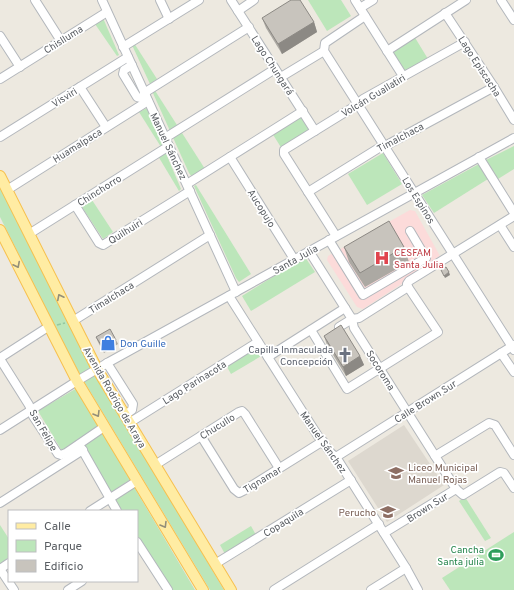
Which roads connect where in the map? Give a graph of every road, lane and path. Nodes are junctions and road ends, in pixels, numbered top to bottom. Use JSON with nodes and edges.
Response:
{"nodes":[{"id":1,"x":35,"y":0,"type":"edge"},
{"id":2,"x":102,"y":0,"type":"edge"},
{"id":3,"x":160,"y":0,"type":"edge"},
{"id":4,"x":199,"y":0,"type":"edge"},
{"id":5,"x":231,"y":0,"type":"edge"},
{"id":6,"x":254,"y":0,"type":"edge"},
{"id":7,"x":355,"y":0,"type":"edge"},
{"id":8,"x":373,"y":0,"type":"edge"},
{"id":9,"x":466,"y":0,"type":"edge"},
{"id":10,"x":501,"y":0,"type":"edge"},
{"id":11,"x":360,"y":8,"type":"junction"},
{"id":12,"x":238,"y":11,"type":"junction"},
{"id":13,"x":107,"y":12,"type":"junction"},
{"id":14,"x":445,"y":13,"type":"junction"},
{"id":15,"x":365,"y":16,"type":"junction"},
{"id":16,"x":168,"y":19,"type":"junction"},
{"id":17,"x":514,"y":20,"type":"edge"},
{"id":18,"x":249,"y":27,"type":"junction"},
{"id":19,"x":0,"y":36,"type":"edge"},
{"id":20,"x":61,"y":41,"type":"junction"},
{"id":21,"x":464,"y":42,"type":"junction"},
{"id":22,"x":123,"y":47,"type":"junction"},
{"id":23,"x":324,"y":50,"type":"junction"},
{"id":24,"x":387,"y":51,"type":"junction"},
{"id":25,"x":130,"y":61,"type":"junction"},
{"id":26,"x":20,"y":67,"type":"junction"},
{"id":27,"x":275,"y":69,"type":"junction"},
{"id":28,"x":403,"y":76,"type":"junction"},
{"id":29,"x":281,"y":77,"type":"junction"},
{"id":30,"x":0,"y":79,"type":"edge"},
{"id":31,"x":80,"y":87,"type":"junction"},
{"id":32,"x":494,"y":87,"type":"junction"},
{"id":33,"x":146,"y":97,"type":"junction"},
{"id":34,"x":357,"y":103,"type":"junction"},
{"id":35,"x":303,"y":111,"type":"junction"},
{"id":36,"x":514,"y":120,"type":"edge"},
{"id":37,"x":106,"y":127,"type":"junction"},
{"id":38,"x":315,"y":131,"type":"junction"},
{"id":39,"x":0,"y":137,"type":"edge"},
{"id":40,"x":514,"y":138,"type":"edge"},
{"id":41,"x":167,"y":142,"type":"junction"},
{"id":42,"x":384,"y":146,"type":"junction"},
{"id":43,"x":230,"y":157,"type":"junction"},
{"id":44,"x":479,"y":157,"type":"junction"},
{"id":45,"x":0,"y":176,"type":"edge"},
{"id":46,"x":188,"y":188,"type":"junction"},
{"id":47,"x":7,"y":190,"type":"junction"},
{"id":48,"x":308,"y":192,"type":"junction"},
{"id":49,"x":414,"y":193,"type":"junction"},
{"id":50,"x":75,"y":205,"type":"junction"},
{"id":51,"x":514,"y":213,"type":"edge"},
{"id":52,"x":514,"y":216,"type":"edge"},
{"id":53,"x":500,"y":225,"type":"junction"},
{"id":54,"x":0,"y":230,"type":"edge"},
{"id":55,"x":410,"y":231,"type":"dead end"},
{"id":56,"x":29,"y":234,"type":"junction"},
{"id":57,"x":210,"y":235,"type":"junction"},
{"id":58,"x":333,"y":238,"type":"junction"},
{"id":59,"x":514,"y":248,"type":"edge"},
{"id":60,"x":309,"y":251,"type":"junction"},
{"id":61,"x":453,"y":254,"type":"junction"},
{"id":62,"x":294,"y":259,"type":"junction"},
{"id":63,"x":408,"y":287,"type":"junction"},
{"id":64,"x":232,"y":294,"type":"junction"},
{"id":65,"x":345,"y":308,"type":"junction"},
{"id":66,"x":352,"y":319,"type":"junction"},
{"id":67,"x":72,"y":321,"type":"junction"},
{"id":68,"x":48,"y":327,"type":"junction"},
{"id":69,"x":340,"y":327,"type":"edge"},
{"id":70,"x":311,"y":330,"type":"junction"},
{"id":71,"x":258,"y":342,"type":"junction"},
{"id":72,"x":513,"y":347,"type":"edge"},
{"id":73,"x":501,"y":353,"type":"junction"},
{"id":74,"x":268,"y":357,"type":"junction"},
{"id":75,"x":0,"y":358,"type":"edge"},
{"id":76,"x":107,"y":363,"type":"junction"},
{"id":77,"x":97,"y":369,"type":"junction"},
{"id":78,"x":380,"y":369,"type":"junction"},
{"id":79,"x":514,"y":372,"type":"edge"},
{"id":80,"x":77,"y":381,"type":"junction"},
{"id":81,"x":31,"y":410,"type":"junction"},
{"id":82,"x":407,"y":412,"type":"junction"},
{"id":83,"x":127,"y":419,"type":"junction"},
{"id":84,"x":104,"y":427,"type":"junction"},
{"id":85,"x":0,"y":430,"type":"edge"},
{"id":86,"x":201,"y":436,"type":"junction"},
{"id":87,"x":323,"y":441,"type":"junction"},
{"id":88,"x":81,"y":447,"type":"junction"},
{"id":89,"x":514,"y":455,"type":"edge"},
{"id":90,"x":435,"y":456,"type":"junction"},
{"id":91,"x":336,"y":457,"type":"junction"},
{"id":92,"x":155,"y":465,"type":"junction"},
{"id":93,"x":279,"y":468,"type":"junction"},
{"id":94,"x":511,"y":476,"type":"edge"},
{"id":95,"x":351,"y":480,"type":"junction"},
{"id":96,"x":137,"y":481,"type":"junction"},
{"id":97,"x":514,"y":488,"type":"edge"},
{"id":98,"x":456,"y":489,"type":"junction"},
{"id":99,"x":110,"y":498,"type":"junction"},
{"id":100,"x":0,"y":503,"type":"edge"},
{"id":101,"x":92,"y":510,"type":"edge"},
{"id":102,"x":116,"y":510,"type":"edge"},
{"id":103,"x":379,"y":524,"type":"junction"},
{"id":104,"x":384,"y":533,"type":"junction"},
{"id":105,"x":138,"y":544,"type":"edge"},
{"id":106,"x":215,"y":564,"type":"junction"},
{"id":107,"x":406,"y":568,"type":"junction"},
{"id":108,"x":0,"y":569,"type":"edge"},
{"id":109,"x":8,"y":581,"type":"edge"},
{"id":110,"x":80,"y":582,"type":"edge"},
{"id":111,"x":68,"y":590,"type":"edge"},
{"id":112,"x":168,"y":590,"type":"edge"},
{"id":113,"x":203,"y":590,"type":"edge"},
{"id":114,"x":231,"y":590,"type":"edge"},
{"id":115,"x":274,"y":590,"type":"edge"},
{"id":116,"x":371,"y":590,"type":"edge"},
{"id":117,"x":418,"y":590,"type":"edge"}],
"edges":[{"from":1,"to":20,"type":"street"},
{"from":2,"to":13,"type":"street","name":"Manuel Sánchez"},
{"from":3,"to":16,"type":"street"},
{"from":4,"to":16,"type":"street"},
{"from":5,"to":12,"type":"street","name":"Lago Chungará"},
{"from":6,"to":12,"type":"street"},
{"from":7,"to":11,"type":"street"},
{"from":8,"to":11,"type":"street"},
{"from":9,"to":14,"type":"street"},
{"from":10,"to":17,"type":"street"},
{"from":11,"to":15,"type":"street"},
{"from":12,"to":18,"type":"street","name":"Lago Chungará"},
{"from":13,"to":20,"type":"street","name":"Chislluma"},
{"from":13,"to":22,"type":"street","name":"Manuel Sánchez"},
{"from":14,"to":21,"type":"street","name":"Lago Episcacha"},
{"from":14,"to":24,"type":"street"},
{"from":15,"to":23,"type":"street"},
{"from":15,"to":24,"type":"street"},
{"from":16,"to":22,"type":"street"},
{"from":18,"to":27,"type":"street","name":"Lago Chungará"},
{"from":18,"to":33,"type":"street","name":"Huamalpaca"},
{"from":19,"to":26,"type":"street"},
{"from":20,"to":26,"type":"street","name":"Chislluma"},
{"from":21,"to":28,"type":"street","name":"Volcán Guallatiri"},
{"from":21,"to":32,"type":"street","name":"Lago Episcacha"},
{"from":22,"to":25,"type":"street","name":"Manuel Sánchez"},
{"from":23,"to":29,"type":"street"},
{"from":23,"to":34,"type":"street","name":"Los Espinos"},
{"from":24,"to":28,"type":"street"},
{"from":25,"to":31,"type":"street","name":"Visviri"},
{"from":25,"to":33,"type":"street","name":"Manuel Sánchez"},
{"from":26,"to":30,"type":"street","name":"Chislluma"},
{"from":27,"to":29,"type":"street","name":"Lago Chungará"},
{"from":27,"to":41,"type":"street","name":"Chinchorro"},
{"from":28,"to":34,"type":"street","name":"Volcán Guallatiri"},
{"from":29,"to":35,"type":"street","name":"Lago Chungará"},
{"from":31,"to":37,"type":"street"},
{"from":31,"to":39,"type":"street","name":"Visviri"},
{"from":32,"to":36,"type":"street","name":"Lago Episcacha"},
{"from":32,"to":42,"type":"street","name":"Timalchaca"},
{"from":33,"to":37,"type":"street","name":"Huamalpaca"},
{"from":33,"to":41,"type":"street","name":"Manuel Sánchez"},
{"from":34,"to":38,"type":"street","name":"Volcán Guallatiri"},
{"from":34,"to":42,"type":"street","name":"Los Espinos"},
{"from":35,"to":38,"type":"street","name":"Lago Chungará"},
{"from":35,"to":43,"type":"street","name":"Quilhuiri"},
{"from":37,"to":47,"type":"street","name":"Huamalpaca"},
{"from":38,"to":48,"type":"street","name":"Volcán Guallatiri"},
{"from":40,"to":44,"type":"street","name":"Santa Julia"},
{"from":41,"to":46,"type":"street","name":"Manuel Sánchez"},
{"from":41,"to":50,"type":"street","name":"Chinchorro"},
{"from":42,"to":48,"type":"street","name":"Timalchaca"},
{"from":42,"to":49,"type":"street","name":"Los Espinos"},
{"from":43,"to":46,"type":"street","name":"Quilhuiri"},
{"from":43,"to":62,"type":"street","name":"Aucopujo"},
{"from":44,"to":49,"type":"street","name":"Santa Julia"},
{"from":44,"to":51,"type":"street"},
{"from":45,"to":47,"type":"main road","name":"Avenida Rodrigo de Araya"},
{"from":46,"to":50,"type":"street","name":"Quilhuiri"},
{"from":46,"to":57,"type":"street","name":"Manuel Sánchez"},
{"from":47,"to":56,"type":"main road","name":"Avenida Rodrigo de Araya"},
{"from":48,"to":58,"type":"street"},
{"from":49,"to":58,"type":"street","name":"Santa Julia"},
{"from":49,"to":61,"type":"street","name":"Los Espinos"},
{"from":50,"to":56,"type":"street","name":"Chinchorro"},
{"from":52,"to":53,"type":"street"},
{"from":53,"to":59,"type":"street"},
{"from":53,"to":61,"type":"street"},
{"from":54,"to":68,"type":"main road","one_way":true},
{"from":55,"to":58,"type":"street"},
{"from":67,"to":56,"type":"main road","name":"Avenida Rodrigo de Araya","one_way":true},
{"from":57,"to":64,"type":"street","name":"Manuel Sánchez"},
{"from":57,"to":67,"type":"street","name":"Timalchaca"},
{"from":58,"to":60,"type":"street","name":"Santa Julia"},
{"from":60,"to":62,"type":"street","name":"Santa Julia"},
{"from":60,"to":65,"type":"street","name":"Socoroma"},
{"from":61,"to":63,"type":"street"},
{"from":61,"to":72,"type":"street","name":"Los Espinos"},
{"from":62,"to":64,"type":"street","name":"Santa Julia"},
{"from":63,"to":66,"type":"street"},
{"from":63,"to":78,"type":"street"},
{"from":64,"to":71,"type":"street","name":"Manuel Sánchez"},
{"from":64,"to":76,"type":"street","name":"Santa Julia"},
{"from":65,"to":66,"type":"street","name":"Socoroma"},
{"from":65,"to":70,"type":"street"},
{"from":66,"to":69,"type":"street"},
{"from":66,"to":78,"type":"street","name":"Socoroma"},
{"from":67,"to":68,"type":"path"},
{"from":67,"to":77,"type":"main road","name":"Avenida Rodrigo de Araya"},
{"from":68,"to":75,"type":"street"},
{"from":68,"to":80,"type":"main road"},
{"from":70,"to":74,"type":"street"},
{"from":70,"to":78,"type":"street"},
{"from":71,"to":74,"type":"street","name":"Manuel Sánchez"},
{"from":71,"to":83,"type":"street","name":"Lago Parinacota"},
{"from":72,"to":73,"type":"street","name":"Calle Brown Sur"},
{"from":73,"to":79,"type":"street"},
{"from":73,"to":82,"type":"street","name":"Calle Brown Sur"},
{"from":74,"to":87,"type":"street","name":"Manuel Sánchez"},
{"from":75,"to":81,"type":"street","name":"San Felipe"},
{"from":76,"to":77,"type":"street","name":"Santa Julia"},
{"from":76,"to":83,"type":"street"},
{"from":77,"to":80,"type":"street","name":"Santa Julia"},
{"from":77,"to":83,"type":"main road","name":"Avenida Rodrigo de Araya"},
{"from":78,"to":82,"type":"street","name":"Socoroma"},
{"from":80,"to":81,"type":"street","name":"Santa Julia"},
{"from":80,"to":84,"type":"main road","one_way":true},
{"from":81,"to":85,"type":"street","name":"Santa Julia"},
{"from":81,"to":88,"type":"street","name":"San Felipe"},
{"from":82,"to":90,"type":"street","name":"Socoroma"},
{"from":82,"to":91,"type":"street","name":"Calle Brown Sur"},
{"from":83,"to":92,"type":"main road","name":"Avenida Rodrigo de Araya"},
{"from":84,"to":88,"type":"street","name":"San Felipe"},
{"from":84,"to":96,"type":"main road"},
{"from":86,"to":92,"type":"street","name":"Chucullo"},
{"from":86,"to":93,"type":"street","name":"Tignamar"},
{"from":86,"to":93,"type":"street","name":"Chucullo"},
{"from":87,"to":91,"type":"street","name":"Manuel Sánchez"},
{"from":87,"to":93,"type":"street","name":"Tignamar"},
{"from":88,"to":99,"type":"street"},
{"from":88,"to":100,"type":"street"},
{"from":89,"to":90,"type":"street"},
{"from":90,"to":98,"type":"street","name":"Socoroma"},
{"from":91,"to":95,"type":"street","name":"Manuel Sánchez"},
{"from":92,"to":106,"type":"main road","name":"Avenida Rodrigo de Araya"},
{"from":94,"to":97,"type":"street","name":"Brown Sur"},
{"from":94,"to":98,"type":"street","name":"Brown Sur"},
{"from":95,"to":103,"type":"street","name":"Manuel Sánchez"},
{"from":95,"to":106,"type":"street","name":"Copaquila"},
{"from":96,"to":99,"type":"street"},
{"from":96,"to":113,"type":"main road","one_way":true},
{"from":98,"to":104,"type":"street","name":"Brown Sur"},
{"from":99,"to":101,"type":"street"},
{"from":99,"to":102,"type":"street"},
{"from":103,"to":104,"type":"street","name":"Manuel Sánchez"},
{"from":103,"to":115,"type":"street"},
{"from":104,"to":107,"type":"street","name":"Manuel Sánchez"},
{"from":105,"to":112,"type":"street"},
{"from":106,"to":114,"type":"main road","name":"Avenida Rodrigo de Araya"},
{"from":107,"to":116,"type":"street"},
{"from":107,"to":117,"type":"street","name":"Manuel Sánchez"},
{"from":108,"to":109,"type":"street"},
{"from":110,"to":111,"type":"street"}]}
